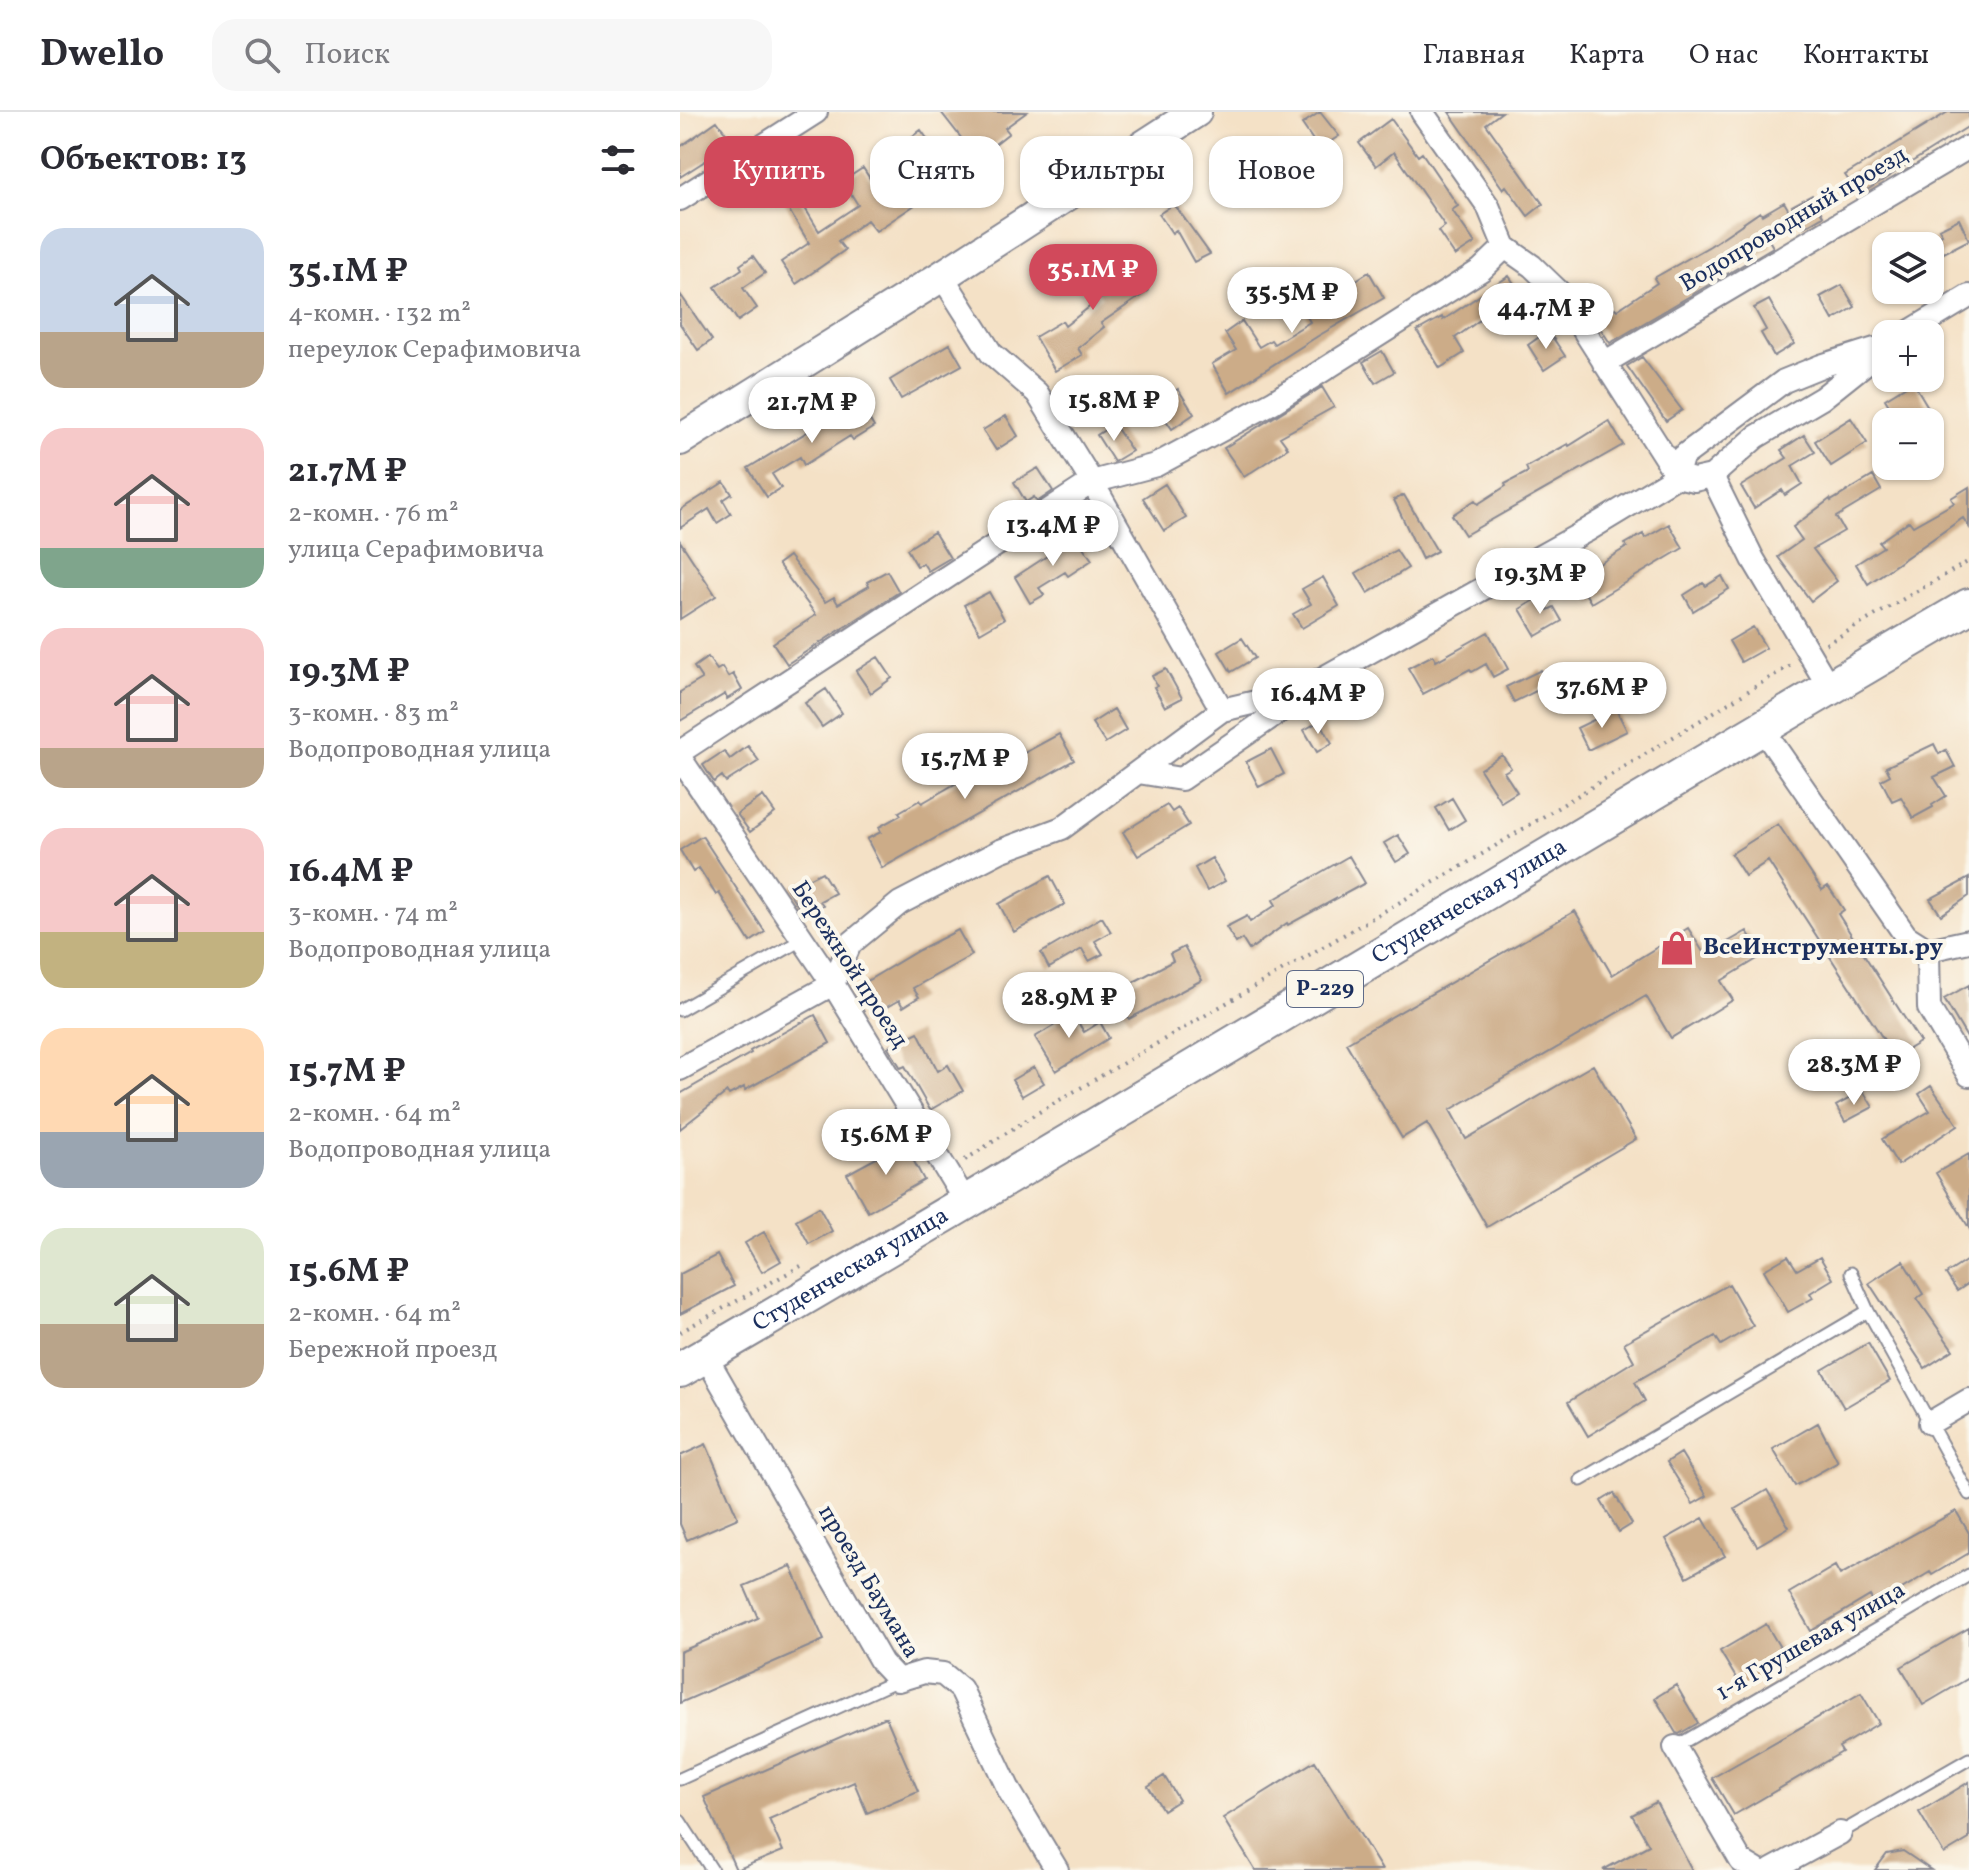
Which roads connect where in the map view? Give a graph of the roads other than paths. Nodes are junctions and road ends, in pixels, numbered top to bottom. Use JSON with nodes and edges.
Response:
{"nodes":[{"id":1,"x":816,"y":112,"type":"edge"},
{"id":2,"x":1196,"y":112,"type":"edge"},
{"id":3,"x":1422,"y":112,"type":"edge"},
{"id":4,"x":1969,"y":147,"type":"edge"},
{"id":5,"x":680,"y":199,"type":"edge"},
{"id":6,"x":1505,"y":247,"type":"junction"},
{"id":7,"x":942,"y":276,"type":"junction"},
{"id":8,"x":1969,"y":296,"type":"edge"},
{"id":9,"x":1929,"y":320,"type":"edge"},
{"id":10,"x":1872,"y":350,"type":"edge"},
{"id":11,"x":1872,"y":357,"type":"edge"},
{"id":12,"x":1604,"y":363,"type":"junction"},
{"id":13,"x":680,"y":440,"type":"edge"},
{"id":14,"x":1677,"y":476,"type":"junction"},
{"id":15,"x":1712,"y":476,"type":"junction"},
{"id":16,"x":1092,"y":482,"type":"junction"},
{"id":17,"x":1969,"y":606,"type":"edge"},
{"id":18,"x":1829,"y":687,"type":"junction"},
{"id":19,"x":1298,"y":692,"type":"junction"},
{"id":20,"x":1222,"y":710,"type":"junction"},
{"id":21,"x":1761,"y":727,"type":"junction"},
{"id":22,"x":680,"y":755,"type":"edge"},
{"id":23,"x":1138,"y":772,"type":"junction"},
{"id":24,"x":803,"y":939,"type":"junction"},
{"id":25,"x":1969,"y":941,"type":"edge"},
{"id":26,"x":1928,"y":950,"type":"junction"},
{"id":27,"x":833,"y":984,"type":"junction"},
{"id":28,"x":680,"y":1010,"type":"edge"},
{"id":29,"x":680,"y":1069,"type":"edge"},
{"id":30,"x":1969,"y":1075,"type":"edge"},
{"id":31,"x":967,"y":1204,"type":"junction"},
{"id":32,"x":1851,"y":1273,"type":"dead end"},
{"id":33,"x":1868,"y":1311,"type":"junction"},
{"id":34,"x":693,"y":1363,"type":"edge"},
{"id":35,"x":1969,"y":1400,"type":"edge"},
{"id":36,"x":1930,"y":1423,"type":"junction"},
{"id":37,"x":1581,"y":1480,"type":"dead end"},
{"id":38,"x":1969,"y":1494,"type":"edge"},
{"id":39,"x":1969,"y":1575,"type":"edge"},
{"id":40,"x":898,"y":1680,"type":"junction"},
{"id":41,"x":1675,"y":1747,"type":"joint"},
{"id":42,"x":1969,"y":1759,"type":"edge"},
{"id":43,"x":680,"y":1779,"type":"edge"},
{"id":44,"x":680,"y":1821,"type":"edge"},
{"id":45,"x":1840,"y":1833,"type":"joint"},
{"id":46,"x":712,"y":1870,"type":"edge"},
{"id":47,"x":1057,"y":1870,"type":"edge"},
{"id":48,"x":1756,"y":1870,"type":"edge"},
{"id":49,"x":1772,"y":1870,"type":"edge"}],
"edges":[{"from":1,"to":5,"type":"street"},
{"from":2,"to":7,"type":"street"},
{"from":3,"to":6,"type":"street"},
{"from":4,"to":12,"type":"street","name":"Водопроводный проезд"},
{"from":6,"to":12,"type":"street"},
{"from":6,"to":16,"type":"street"},
{"from":7,"to":13,"type":"street"},
{"from":7,"to":16,"type":"street"},
{"from":8,"to":9,"type":"street"},
{"from":10,"to":14,"type":"street"},
{"from":11,"to":15,"type":"street"},
{"from":12,"to":14,"type":"street"},
{"from":14,"to":15,"type":"street"},
{"from":14,"to":19,"type":"street"},
{"from":15,"to":18,"type":"street"},
{"from":16,"to":20,"type":"street"},
{"from":16,"to":22,"type":"street"},
{"from":17,"to":18,"type":"main road","name":"Студенческая улица","number":"Р-229"},
{"from":18,"to":21,"type":"main road","name":"Студенческая улица","number":"Р-229"},
{"from":19,"to":20,"type":"street"},
{"from":19,"to":23,"type":"street"},
{"from":20,"to":23,"type":"street"},
{"from":21,"to":26,"type":"street"},
{"from":21,"to":31,"type":"main road","name":"Студенческая улица","number":"Р-229"},
{"from":22,"to":24,"type":"street","name":"Бережной проезд"},
{"from":23,"to":27,"type":"street"},
{"from":24,"to":27,"type":"street","name":"Бережной проезд"},
{"from":24,"to":28,"type":"lane"},
{"from":25,"to":26,"type":"street"},
{"from":26,"to":30,"type":"street"},
{"from":27,"to":29,"type":"street"},
{"from":27,"to":31,"type":"street","name":"Бережной проезд"},
{"from":31,"to":34,"type":"main road","name":"Студенческая улица","number":"Р-229"},
{"from":32,"to":33,"type":"lane"},
{"from":33,"to":36,"type":"lane"},
{"from":33,"to":37,"type":"lane"},
{"from":34,"to":40,"type":"street","name":"проезд Баумана"},
{"from":35,"to":36,"type":"street"},
{"from":36,"to":38,"type":"lane"},
{"from":39,"to":41,"type":"lane","name":"1-я Грушевая улица"},
{"from":40,"to":43,"type":"lane"},
{"from":40,"to":47,"type":"street","name":"проезд Баумана"},
{"from":41,"to":48,"type":"street"},
{"from":42,"to":45,"type":"lane"},
{"from":44,"to":46,"type":"lane"},
{"from":45,"to":49,"type":"street"}]}
